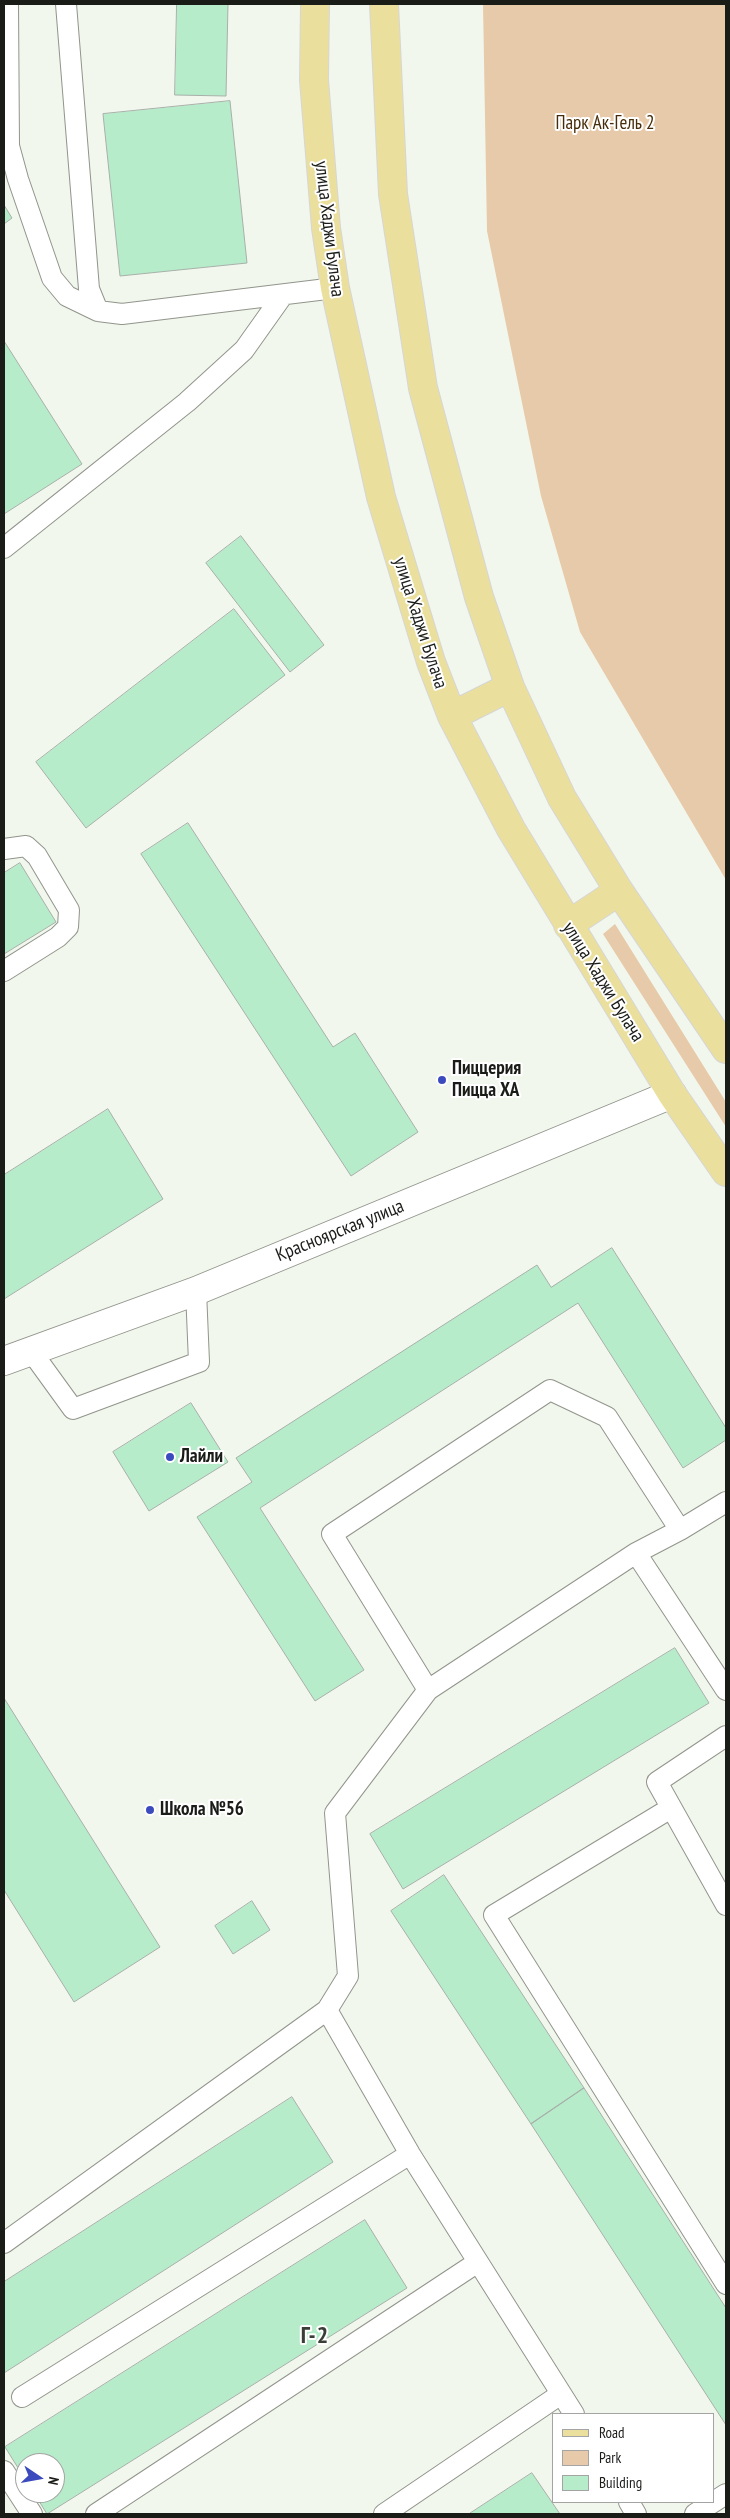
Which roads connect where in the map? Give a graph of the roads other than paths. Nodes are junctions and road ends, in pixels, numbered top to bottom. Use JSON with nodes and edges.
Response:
{"nodes":[{"id":1,"x":8,"y":4,"type":"edge"},
{"id":2,"x":66,"y":4,"type":"edge"},
{"id":3,"x":315,"y":4,"type":"edge"},
{"id":4,"x":384,"y":4,"type":"edge"},
{"id":5,"x":335,"y":288,"type":"junction"},
{"id":6,"x":283,"y":295,"type":"junction"},
{"id":7,"x":98,"y":311,"type":"junction"},
{"id":8,"x":4,"y":548,"type":"edge"},
{"id":9,"x":510,"y":687,"type":"junction"},
{"id":10,"x":452,"y":716,"type":"junction"},
{"id":11,"x":4,"y":849,"type":"edge"},
{"id":12,"x":619,"y":890,"type":"junction"},
{"id":13,"x":568,"y":925,"type":"junction"},
{"id":14,"x":4,"y":971,"type":"edge"},
{"id":15,"x":726,"y":1048,"type":"edge"},
{"id":16,"x":672,"y":1094,"type":"junction"},
{"id":17,"x":726,"y":1172,"type":"edge"},
{"id":18,"x":196,"y":1291,"type":"junction"},
{"id":19,"x":31,"y":1351,"type":"junction"},
{"id":20,"x":4,"y":1361,"type":"edge"},
{"id":21,"x":726,"y":1502,"type":"edge"},
{"id":22,"x":680,"y":1530,"type":"junction"},
{"id":23,"x":636,"y":1553,"type":"junction"},
{"id":24,"x":428,"y":1690,"type":"junction"},
{"id":25,"x":726,"y":1690,"type":"edge"},
{"id":26,"x":726,"y":1736,"type":"edge"},
{"id":27,"x":672,"y":1808,"type":"junction"},
{"id":28,"x":726,"y":1905,"type":"edge"},
{"id":29,"x":327,"y":2010,"type":"junction"},
{"id":30,"x":410,"y":2154,"type":"junction"},
{"id":31,"x":4,"y":2243,"type":"edge"},
{"id":32,"x":478,"y":2262,"type":"junction"},
{"id":33,"x":726,"y":2284,"type":"edge"},
{"id":34,"x":561,"y":2394,"type":"junction"},
{"id":35,"x":22,"y":2397,"type":"dead end"},
{"id":36,"x":573,"y":2413,"type":"edge"},
{"id":37,"x":4,"y":2472,"type":"edge"},
{"id":38,"x":726,"y":2494,"type":"edge"},
{"id":39,"x":715,"y":2501,"type":"edge"},
{"id":40,"x":630,"y":2503,"type":"edge"},
{"id":41,"x":712,"y":2503,"type":"edge"},
{"id":42,"x":32,"y":2514,"type":"edge"},
{"id":43,"x":96,"y":2514,"type":"edge"},
{"id":44,"x":384,"y":2514,"type":"edge"},
{"id":45,"x":636,"y":2514,"type":"edge"},
{"id":46,"x":695,"y":2514,"type":"edge"}],
"edges":[{"from":1,"to":7,"type":"lane"},
{"from":2,"to":7,"type":"lane"},
{"from":3,"to":5,"type":"main road","name":"улица Хаджи Булача"},
{"from":4,"to":9,"type":"main road"},
{"from":5,"to":6,"type":"lane"},
{"from":5,"to":10,"type":"main road","name":"улица Хаджи Булача"},
{"from":6,"to":7,"type":"lane"},
{"from":6,"to":8,"type":"lane"},
{"from":9,"to":10,"type":"main road"},
{"from":9,"to":12,"type":"main road"},
{"from":10,"to":13,"type":"main road","name":"улица Хаджи Булача"},
{"from":11,"to":14,"type":"lane"},
{"from":12,"to":13,"type":"main road"},
{"from":12,"to":15,"type":"main road"},
{"from":13,"to":16,"type":"main road","name":"улица Хаджи Булача"},
{"from":16,"to":17,"type":"main road","name":"улица Хаджи Булача"},
{"from":16,"to":18,"type":"street","name":"Красноярская улица"},
{"from":18,"to":19,"type":"street","name":"Красноярская улица"},
{"from":18,"to":19,"type":"lane"},
{"from":19,"to":20,"type":"street","name":"Красноярская улица"},
{"from":21,"to":22,"type":"lane"},
{"from":22,"to":23,"type":"lane"},
{"from":22,"to":24,"type":"lane"},
{"from":23,"to":24,"type":"lane"},
{"from":23,"to":25,"type":"lane"},
{"from":24,"to":29,"type":"lane"},
{"from":26,"to":27,"type":"lane"},
{"from":27,"to":28,"type":"lane"},
{"from":27,"to":33,"type":"lane"},
{"from":29,"to":30,"type":"lane"},
{"from":29,"to":31,"type":"lane"},
{"from":30,"to":32,"type":"lane"},
{"from":30,"to":35,"type":"lane"},
{"from":32,"to":34,"type":"lane"},
{"from":32,"to":43,"type":"lane"},
{"from":34,"to":36,"type":"lane"},
{"from":34,"to":44,"type":"lane"},
{"from":37,"to":42,"type":"lane"},
{"from":38,"to":39,"type":"lane"},
{"from":40,"to":45,"type":"lane"},
{"from":41,"to":46,"type":"lane"}]}
